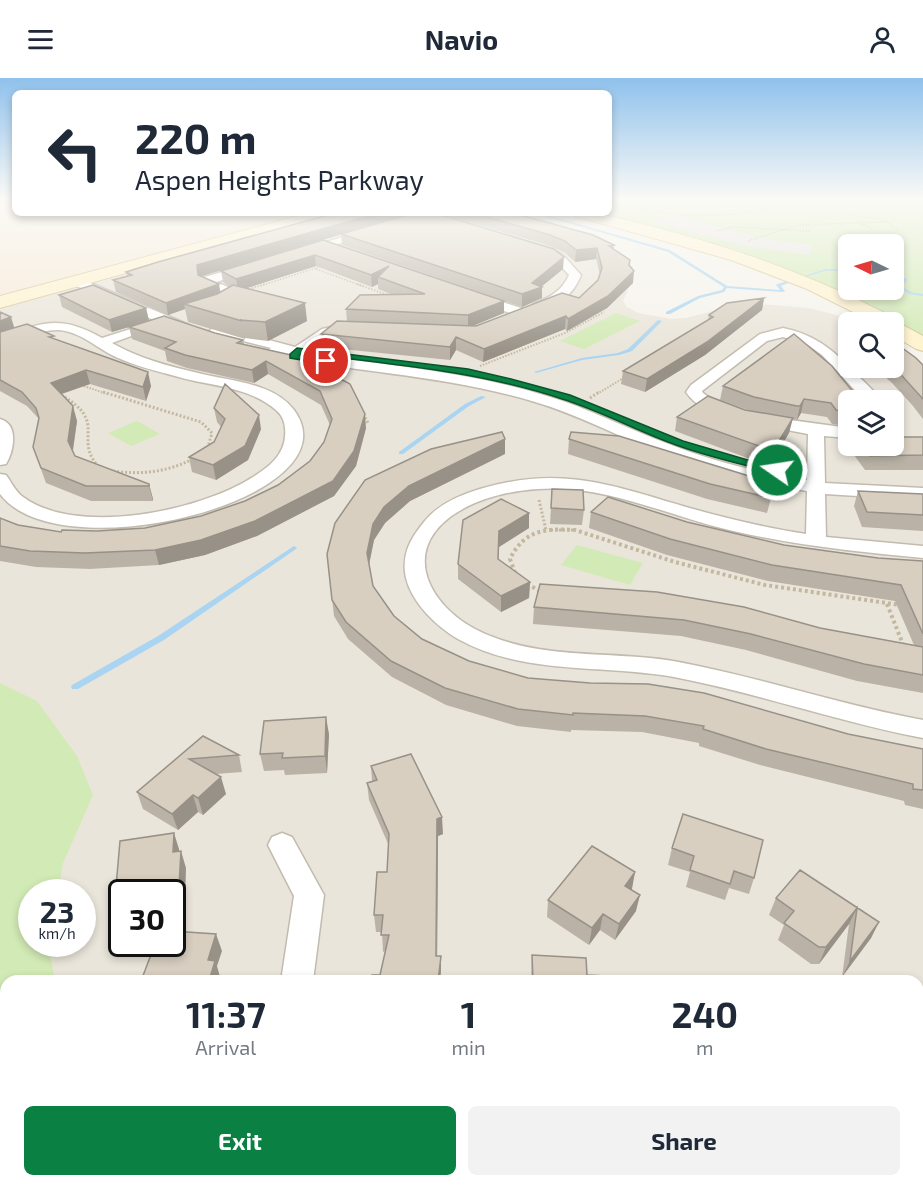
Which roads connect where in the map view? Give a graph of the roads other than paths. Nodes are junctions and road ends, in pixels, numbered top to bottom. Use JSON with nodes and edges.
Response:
{"nodes":[{"id":1,"x":187,"y":251,"type":"edge"},
{"id":2,"x":306,"y":251,"type":"edge"},
{"id":3,"x":340,"y":251,"type":"edge"},
{"id":4,"x":543,"y":251,"type":"edge"},
{"id":5,"x":725,"y":251,"type":"edge"},
{"id":6,"x":292,"y":255,"type":"edge"},
{"id":7,"x":355,"y":256,"type":"edge"},
{"id":8,"x":259,"y":265,"type":"edge"},
{"id":9,"x":83,"y":279,"type":"junction"},
{"id":10,"x":460,"y":292,"type":"edge"},
{"id":11,"x":0,"y":302,"type":"edge"},
{"id":12,"x":207,"y":309,"type":"edge"},
{"id":13,"x":868,"y":312,"type":"edge"},
{"id":14,"x":522,"y":313,"type":"junction"},
{"id":15,"x":177,"y":318,"type":"junction"},
{"id":16,"x":500,"y":322,"type":"edge"},
{"id":17,"x":363,"y":328,"type":"edge"},
{"id":18,"x":904,"y":333,"type":"edge"},
{"id":19,"x":0,"y":341,"type":"edge"},
{"id":20,"x":99,"y":343,"type":"junction"},
{"id":21,"x":923,"y":345,"type":"edge"},
{"id":22,"x":297,"y":353,"type":"junction"},
{"id":23,"x":864,"y":390,"type":"edge"},
{"id":24,"x":0,"y":424,"type":"edge"},
{"id":25,"x":816,"y":430,"type":"junction"},
{"id":26,"x":838,"y":432,"type":"edge"},
{"id":27,"x":0,"y":460,"type":"edge"},
{"id":28,"x":0,"y":479,"type":"edge"},
{"id":29,"x":817,"y":481,"type":"junction"},
{"id":30,"x":923,"y":483,"type":"edge"},
{"id":31,"x":923,"y":494,"type":"edge"},
{"id":32,"x":816,"y":542,"type":"junction"},
{"id":33,"x":923,"y":552,"type":"edge"},
{"id":34,"x":923,"y":729,"type":"edge"},
{"id":35,"x":282,"y":845,"type":"dead end"},
{"id":36,"x":298,"y":975,"type":"edge"}],
"edges":[{"from":1,"to":9,"type":"street"},
{"from":2,"to":6,"type":"street"},
{"from":3,"to":7,"type":"street"},
{"from":4,"to":14,"type":"street"},
{"from":5,"to":13,"type":"street"},
{"from":8,"to":12,"type":"street"},
{"from":9,"to":11,"type":"street"},
{"from":9,"to":15,"type":"street"},
{"from":10,"to":14,"type":"street"},
{"from":14,"to":16,"type":"street"},
{"from":15,"to":20,"type":"street"},
{"from":15,"to":22,"type":"street"},
{"from":17,"to":22,"type":"street"},
{"from":18,"to":21,"type":"street"},
{"from":19,"to":20,"type":"street"},
{"from":20,"to":28,"type":"street"},
{"from":22,"to":29,"type":"street"},
{"from":22,"to":29,"type":"street"},
{"from":23,"to":25,"type":"street"},
{"from":24,"to":27,"type":"street"},
{"from":25,"to":26,"type":"street"},
{"from":25,"to":29,"type":"street"},
{"from":29,"to":30,"type":"street"},
{"from":29,"to":31,"type":"street"},
{"from":29,"to":32,"type":"street"},
{"from":32,"to":33,"type":"street"},
{"from":32,"to":34,"type":"street"},
{"from":35,"to":36,"type":"street"}]}
